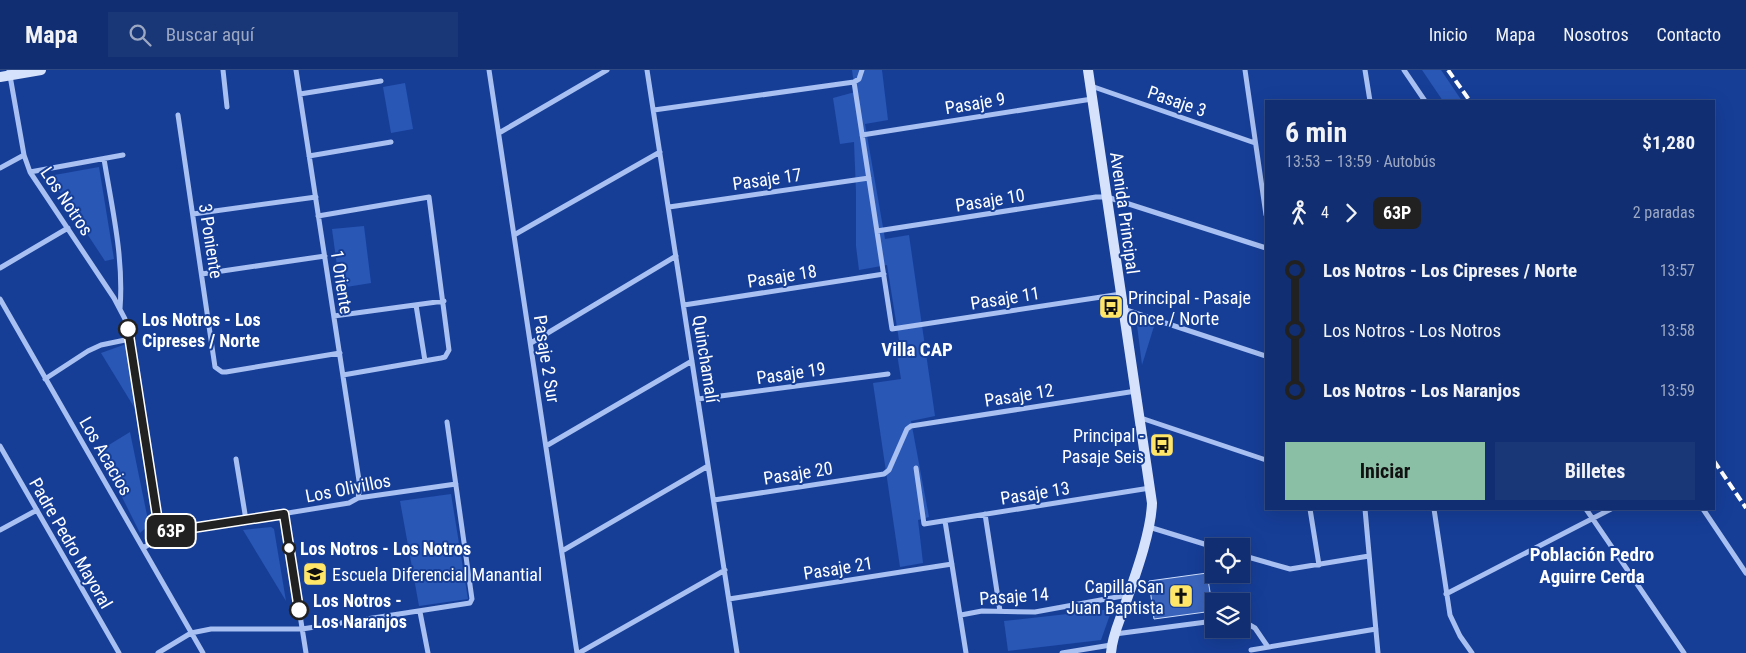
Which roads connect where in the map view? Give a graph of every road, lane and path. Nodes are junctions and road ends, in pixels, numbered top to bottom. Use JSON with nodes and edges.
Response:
{"nodes":[{"id":1,"x":41,"y":70,"type":"edge"},
{"id":2,"x":223,"y":70,"type":"edge"},
{"id":3,"x":296,"y":70,"type":"edge"},
{"id":4,"x":489,"y":70,"type":"edge"},
{"id":5,"x":607,"y":70,"type":"edge"},
{"id":6,"x":647,"y":70,"type":"edge"},
{"id":7,"x":862,"y":70,"type":"edge"},
{"id":8,"x":1088,"y":70,"type":"edge"},
{"id":9,"x":1245,"y":70,"type":"edge"},
{"id":10,"x":1365,"y":70,"type":"edge"},
{"id":11,"x":1404,"y":70,"type":"edge"},
{"id":12,"x":6,"y":74,"type":"edge"},
{"id":13,"x":381,"y":82,"type":"dead end"},
{"id":14,"x":854,"y":82,"type":"junction"},
{"id":15,"x":1090,"y":86,"type":"junction"},
{"id":16,"x":300,"y":94,"type":"junction"},
{"id":17,"x":1092,"y":99,"type":"junction"},
{"id":18,"x":1370,"y":100,"type":"edge"},
{"id":19,"x":1424,"y":100,"type":"edge"},
{"id":20,"x":228,"y":107,"type":"dead end"},
{"id":21,"x":654,"y":110,"type":"junction"},
{"id":22,"x":178,"y":115,"type":"dead end"},
{"id":23,"x":499,"y":133,"type":"junction"},
{"id":24,"x":862,"y":135,"type":"junction"},
{"id":25,"x":391,"y":142,"type":"dead end"},
{"id":26,"x":1256,"y":143,"type":"junction"},
{"id":27,"x":660,"y":152,"type":"junction"},
{"id":28,"x":24,"y":155,"type":"junction"},
{"id":29,"x":123,"y":155,"type":"dead end"},
{"id":30,"x":309,"y":156,"type":"junction"},
{"id":31,"x":104,"y":158,"type":"junction"},
{"id":32,"x":0,"y":168,"type":"edge"},
{"id":33,"x":30,"y":172,"type":"junction"},
{"id":34,"x":869,"y":178,"type":"junction"},
{"id":35,"x":316,"y":197,"type":"junction"},
{"id":36,"x":1107,"y":198,"type":"junction"},
{"id":37,"x":668,"y":207,"type":"junction"},
{"id":38,"x":1265,"y":208,"type":"edge"},
{"id":39,"x":193,"y":214,"type":"junction"},
{"id":40,"x":318,"y":216,"type":"junction"},
{"id":41,"x":68,"y":228,"type":"junction"},
{"id":42,"x":877,"y":231,"type":"junction"},
{"id":43,"x":514,"y":235,"type":"junction"},
{"id":44,"x":1265,"y":248,"type":"edge"},
{"id":45,"x":325,"y":256,"type":"junction"},
{"id":46,"x":676,"y":256,"type":"junction"},
{"id":47,"x":0,"y":268,"type":"edge"},
{"id":48,"x":202,"y":274,"type":"junction"},
{"id":49,"x":884,"y":274,"type":"junction"},
{"id":50,"x":1121,"y":294,"type":"junction"},
{"id":51,"x":0,"y":299,"type":"edge"},
{"id":52,"x":444,"y":301,"type":"junction"},
{"id":53,"x":416,"y":304,"type":"junction"},
{"id":54,"x":684,"y":305,"type":"junction"},
{"id":55,"x":1123,"y":308,"type":"junction"},
{"id":56,"x":120,"y":309,"type":"junction"},
{"id":57,"x":334,"y":316,"type":"junction"},
{"id":58,"x":130,"y":339,"type":"junction"},
{"id":59,"x":530,"y":343,"type":"junction"},
{"id":60,"x":340,"y":353,"type":"junction"},
{"id":61,"x":1265,"y":356,"type":"edge"},
{"id":62,"x":425,"y":361,"type":"junction"},
{"id":63,"x":692,"y":362,"type":"junction"},
{"id":64,"x":888,"y":374,"type":"dead end"},
{"id":65,"x":343,"y":375,"type":"junction"},
{"id":66,"x":45,"y":379,"type":"junction"},
{"id":67,"x":1136,"y":391,"type":"junction"},
{"id":68,"x":698,"y":399,"type":"junction"},
{"id":69,"x":1141,"y":418,"type":"junction"},
{"id":70,"x":447,"y":422,"type":"dead end"},
{"id":71,"x":0,"y":446,"type":"edge"},
{"id":72,"x":546,"y":446,"type":"junction"},
{"id":73,"x":236,"y":459,"type":"dead end"},
{"id":74,"x":1265,"y":460,"type":"edge"},
{"id":75,"x":708,"y":466,"type":"junction"},
{"id":76,"x":916,"y":468,"type":"dead end"},
{"id":77,"x":887,"y":472,"type":"joint"},
{"id":78,"x":456,"y":484,"type":"junction"},
{"id":79,"x":1151,"y":488,"type":"junction"},
{"id":80,"x":358,"y":498,"type":"junction"},
{"id":81,"x":714,"y":500,"type":"junction"},
{"id":82,"x":37,"y":510,"type":"junction"},
{"id":83,"x":1310,"y":510,"type":"edge"},
{"id":84,"x":1365,"y":510,"type":"edge"},
{"id":85,"x":1434,"y":510,"type":"edge"},
{"id":86,"x":1587,"y":510,"type":"edge"},
{"id":87,"x":1609,"y":510,"type":"edge"},
{"id":88,"x":1703,"y":510,"type":"edge"},
{"id":89,"x":284,"y":514,"type":"junction"},
{"id":90,"x":985,"y":514,"type":"junction"},
{"id":91,"x":1593,"y":518,"type":"junction"},
{"id":92,"x":246,"y":520,"type":"junction"},
{"id":93,"x":945,"y":521,"type":"junction"},
{"id":94,"x":1149,"y":527,"type":"junction"},
{"id":95,"x":0,"y":530,"type":"edge"},
{"id":96,"x":168,"y":530,"type":"junction"},
{"id":97,"x":1205,"y":543,"type":"edge"},
{"id":98,"x":142,"y":548,"type":"junction"},
{"id":99,"x":562,"y":551,"type":"junction"},
{"id":100,"x":1369,"y":556,"type":"junction"},
{"id":101,"x":1250,"y":558,"type":"edge"},
{"id":102,"x":952,"y":564,"type":"junction"},
{"id":103,"x":1319,"y":565,"type":"junction"},
{"id":104,"x":724,"y":570,"type":"junction"},
{"id":105,"x":1746,"y":573,"type":"edge"},
{"id":106,"x":1446,"y":594,"type":"junction"},
{"id":107,"x":1129,"y":595,"type":"junction"},
{"id":108,"x":729,"y":599,"type":"junction"},
{"id":109,"x":1000,"y":611,"type":"junction"},
{"id":110,"x":420,"y":612,"type":"junction"},
{"id":111,"x":961,"y":615,"type":"junction"},
{"id":112,"x":1205,"y":622,"type":"edge"},
{"id":113,"x":1250,"y":626,"type":"edge"},
{"id":114,"x":302,"y":629,"type":"junction"},
{"id":115,"x":1376,"y":629,"type":"junction"},
{"id":116,"x":192,"y":633,"type":"junction"},
{"id":117,"x":1115,"y":634,"type":"junction"},
{"id":118,"x":1268,"y":647,"type":"junction"},
{"id":119,"x":1112,"y":649,"type":"edge"},
{"id":120,"x":1251,"y":650,"type":"dead end"},
{"id":121,"x":119,"y":653,"type":"edge"},
{"id":122,"x":158,"y":653,"type":"edge"},
{"id":123,"x":203,"y":653,"type":"edge"},
{"id":124,"x":306,"y":653,"type":"edge"},
{"id":125,"x":428,"y":653,"type":"edge"},
{"id":126,"x":578,"y":653,"type":"edge"},
{"id":127,"x":737,"y":653,"type":"edge"},
{"id":128,"x":966,"y":653,"type":"edge"},
{"id":129,"x":1062,"y":653,"type":"edge"},
{"id":130,"x":1378,"y":653,"type":"edge"},
{"id":131,"x":1472,"y":653,"type":"edge"},
{"id":132,"x":1684,"y":653,"type":"edge"}],
"edges":[{"from":1,"to":12,"type":"main road"},
{"from":2,"to":20,"type":"street"},
{"from":3,"to":16,"type":"street","name":"1 Oriente"},
{"from":4,"to":23,"type":"street","name":"Pasaje 2 Sur"},
{"from":5,"to":23,"type":"street"},
{"from":6,"to":21,"type":"street","name":"Quinchamalí"},
{"from":7,"to":14,"type":"street"},
{"from":8,"to":15,"type":"main road","name":"Avenida Principal"},
{"from":9,"to":26,"type":"street"},
{"from":10,"to":18,"type":"street"},
{"from":11,"to":19,"type":"street"},
{"from":12,"to":28,"type":"street","name":"Los Notros"},
{"from":13,"to":16,"type":"street"},
{"from":14,"to":21,"type":"street"},
{"from":14,"to":24,"type":"street"},
{"from":15,"to":17,"type":"main road","name":"Avenida Principal"},
{"from":15,"to":26,"type":"street","name":"Pasaje 3"},
{"from":16,"to":30,"type":"street","name":"1 Oriente"},
{"from":17,"to":24,"type":"street","name":"Pasaje 9"},
{"from":17,"to":36,"type":"main road","name":"Avenida Principal"},
{"from":21,"to":27,"type":"street","name":"Quinchamalí"},
{"from":22,"to":39,"type":"street","name":"3 Poniente"},
{"from":23,"to":43,"type":"street","name":"Pasaje 2 Sur"},
{"from":24,"to":34,"type":"street"},
{"from":25,"to":30,"type":"street"},
{"from":26,"to":38,"type":"street"},
{"from":27,"to":37,"type":"street","name":"Quinchamalí"},
{"from":27,"to":43,"type":"street"},
{"from":28,"to":32,"type":"street"},
{"from":28,"to":33,"type":"street","name":"Los Notros"},
{"from":29,"to":31,"type":"street"},
{"from":30,"to":35,"type":"street","name":"1 Oriente"},
{"from":31,"to":33,"type":"street"},
{"from":31,"to":56,"type":"street","name":"Los Notros"},
{"from":33,"to":41,"type":"street","name":"Los Notros"},
{"from":34,"to":37,"type":"street","name":"Pasaje 17"},
{"from":34,"to":42,"type":"street"},
{"from":35,"to":39,"type":"street"},
{"from":35,"to":40,"type":"street","name":"1 Oriente"},
{"from":36,"to":42,"type":"street","name":"Pasaje 10"},
{"from":36,"to":44,"type":"street","name":"Pasaje 10"},
{"from":36,"to":50,"type":"main road","name":"Avenida Principal"},
{"from":37,"to":46,"type":"street","name":"Quinchamalí"},
{"from":39,"to":48,"type":"street","name":"3 Poniente"},
{"from":40,"to":45,"type":"street","name":"1 Oriente"},
{"from":40,"to":52,"type":"street"},
{"from":41,"to":47,"type":"street"},
{"from":41,"to":56,"type":"street","name":"Los Notros"},
{"from":42,"to":49,"type":"street"},
{"from":43,"to":59,"type":"street","name":"Pasaje 2 Sur"},
{"from":45,"to":48,"type":"street"},
{"from":45,"to":57,"type":"street","name":"1 Oriente"},
{"from":46,"to":54,"type":"street","name":"Quinchamalí"},
{"from":46,"to":59,"type":"street"},
{"from":48,"to":60,"type":"street","name":"3 Poniente"},
{"from":49,"to":50,"type":"street","name":"Pasaje 11"},
{"from":49,"to":54,"type":"street","name":"Pasaje 18"},
{"from":50,"to":55,"type":"main road","name":"Avenida Principal"},
{"from":51,"to":66,"type":"street","name":"Los Acacios"},
{"from":52,"to":53,"type":"street"},
{"from":52,"to":62,"type":"street"},
{"from":53,"to":57,"type":"street"},
{"from":53,"to":62,"type":"street"},
{"from":54,"to":63,"type":"street","name":"Quinchamalí"},
{"from":55,"to":61,"type":"street"},
{"from":55,"to":67,"type":"main road","name":"Avenida Principal"},
{"from":56,"to":58,"type":"street","name":"Los Notros"},
{"from":57,"to":60,"type":"street","name":"1 Oriente"},
{"from":58,"to":66,"type":"street"},
{"from":58,"to":96,"type":"street","name":"Los Notros"},
{"from":59,"to":72,"type":"street","name":"Pasaje 2 Sur"},
{"from":60,"to":65,"type":"street","name":"1 Oriente"},
{"from":62,"to":65,"type":"street"},
{"from":63,"to":68,"type":"street","name":"Quinchamalí"},
{"from":63,"to":72,"type":"street"},
{"from":64,"to":68,"type":"street","name":"Pasaje 19"},
{"from":65,"to":80,"type":"street","name":"1 Oriente"},
{"from":66,"to":98,"type":"street","name":"Los Acacios"},
{"from":67,"to":69,"type":"main road","name":"Avenida Principal"},
{"from":67,"to":77,"type":"street","name":"Pasaje 12"},
{"from":68,"to":75,"type":"street","name":"Quinchamalí"},
{"from":69,"to":74,"type":"street"},
{"from":69,"to":79,"type":"main road","name":"Avenida Principal"},
{"from":70,"to":78,"type":"street"},
{"from":71,"to":82,"type":"street","name":"Padre Pedro Mayoral"},
{"from":72,"to":99,"type":"street","name":"Pasaje 2 Sur"},
{"from":73,"to":92,"type":"street"},
{"from":75,"to":81,"type":"street","name":"Quinchamalí"},
{"from":75,"to":99,"type":"street"},
{"from":76,"to":93,"type":"street","name":"Pasaje 13"},
{"from":77,"to":81,"type":"street","name":"Pasaje 20"},
{"from":78,"to":80,"type":"street","name":"Los Olivillos"},
{"from":78,"to":110,"type":"street"},
{"from":79,"to":90,"type":"street","name":"Pasaje 13"},
{"from":79,"to":94,"type":"main road","name":"Avenida Principal"},
{"from":80,"to":89,"type":"street","name":"Los Olivillos"},
{"from":81,"to":104,"type":"street","name":"Quinchamalí"},
{"from":82,"to":95,"type":"street"},
{"from":82,"to":121,"type":"street","name":"Padre Pedro Mayoral"},
{"from":83,"to":103,"type":"street"},
{"from":84,"to":100,"type":"street"},
{"from":85,"to":106,"type":"street"},
{"from":86,"to":91,"type":"street"},
{"from":87,"to":91,"type":"street"},
{"from":88,"to":105,"type":"street"},
{"from":89,"to":92,"type":"street","name":"Los Olivillos"},
{"from":89,"to":114,"type":"street"},
{"from":90,"to":93,"type":"street","name":"Pasaje 13"},
{"from":90,"to":109,"type":"street"},
{"from":91,"to":106,"type":"street"},
{"from":91,"to":132,"type":"street"},
{"from":92,"to":96,"type":"street"},
{"from":93,"to":102,"type":"street"},
{"from":94,"to":97,"type":"street"},
{"from":94,"to":107,"type":"main road","name":"Avenida Principal"},
{"from":96,"to":98,"type":"street"},
{"from":98,"to":116,"type":"street","name":"Los Acacios"},
{"from":99,"to":126,"type":"street","name":"Pasaje 2 Sur"},
{"from":100,"to":103,"type":"street"},
{"from":100,"to":115,"type":"street"},
{"from":101,"to":103,"type":"street"},
{"from":102,"to":108,"type":"street","name":"Pasaje 21"},
{"from":102,"to":111,"type":"street"},
{"from":104,"to":108,"type":"street","name":"Quinchamalí"},
{"from":104,"to":126,"type":"street"},
{"from":106,"to":131,"type":"street"},
{"from":107,"to":109,"type":"street","name":"Pasaje 14"},
{"from":107,"to":117,"type":"main road","name":"Avenida Principal"},
{"from":108,"to":127,"type":"street","name":"Quinchamalí"},
{"from":109,"to":111,"type":"street","name":"Pasaje 14"},
{"from":110,"to":114,"type":"street"},
{"from":110,"to":125,"type":"street"},
{"from":111,"to":128,"type":"street"},
{"from":112,"to":117,"type":"street"},
{"from":113,"to":118,"type":"street"},
{"from":114,"to":116,"type":"street"},
{"from":114,"to":124,"type":"street"},
{"from":115,"to":118,"type":"street"},
{"from":115,"to":130,"type":"street"},
{"from":116,"to":122,"type":"street"},
{"from":116,"to":123,"type":"street","name":"Los Acacios"},
{"from":117,"to":119,"type":"main road","name":"Avenida Principal"},
{"from":118,"to":120,"type":"street"},
{"from":119,"to":129,"type":"street"}]}
